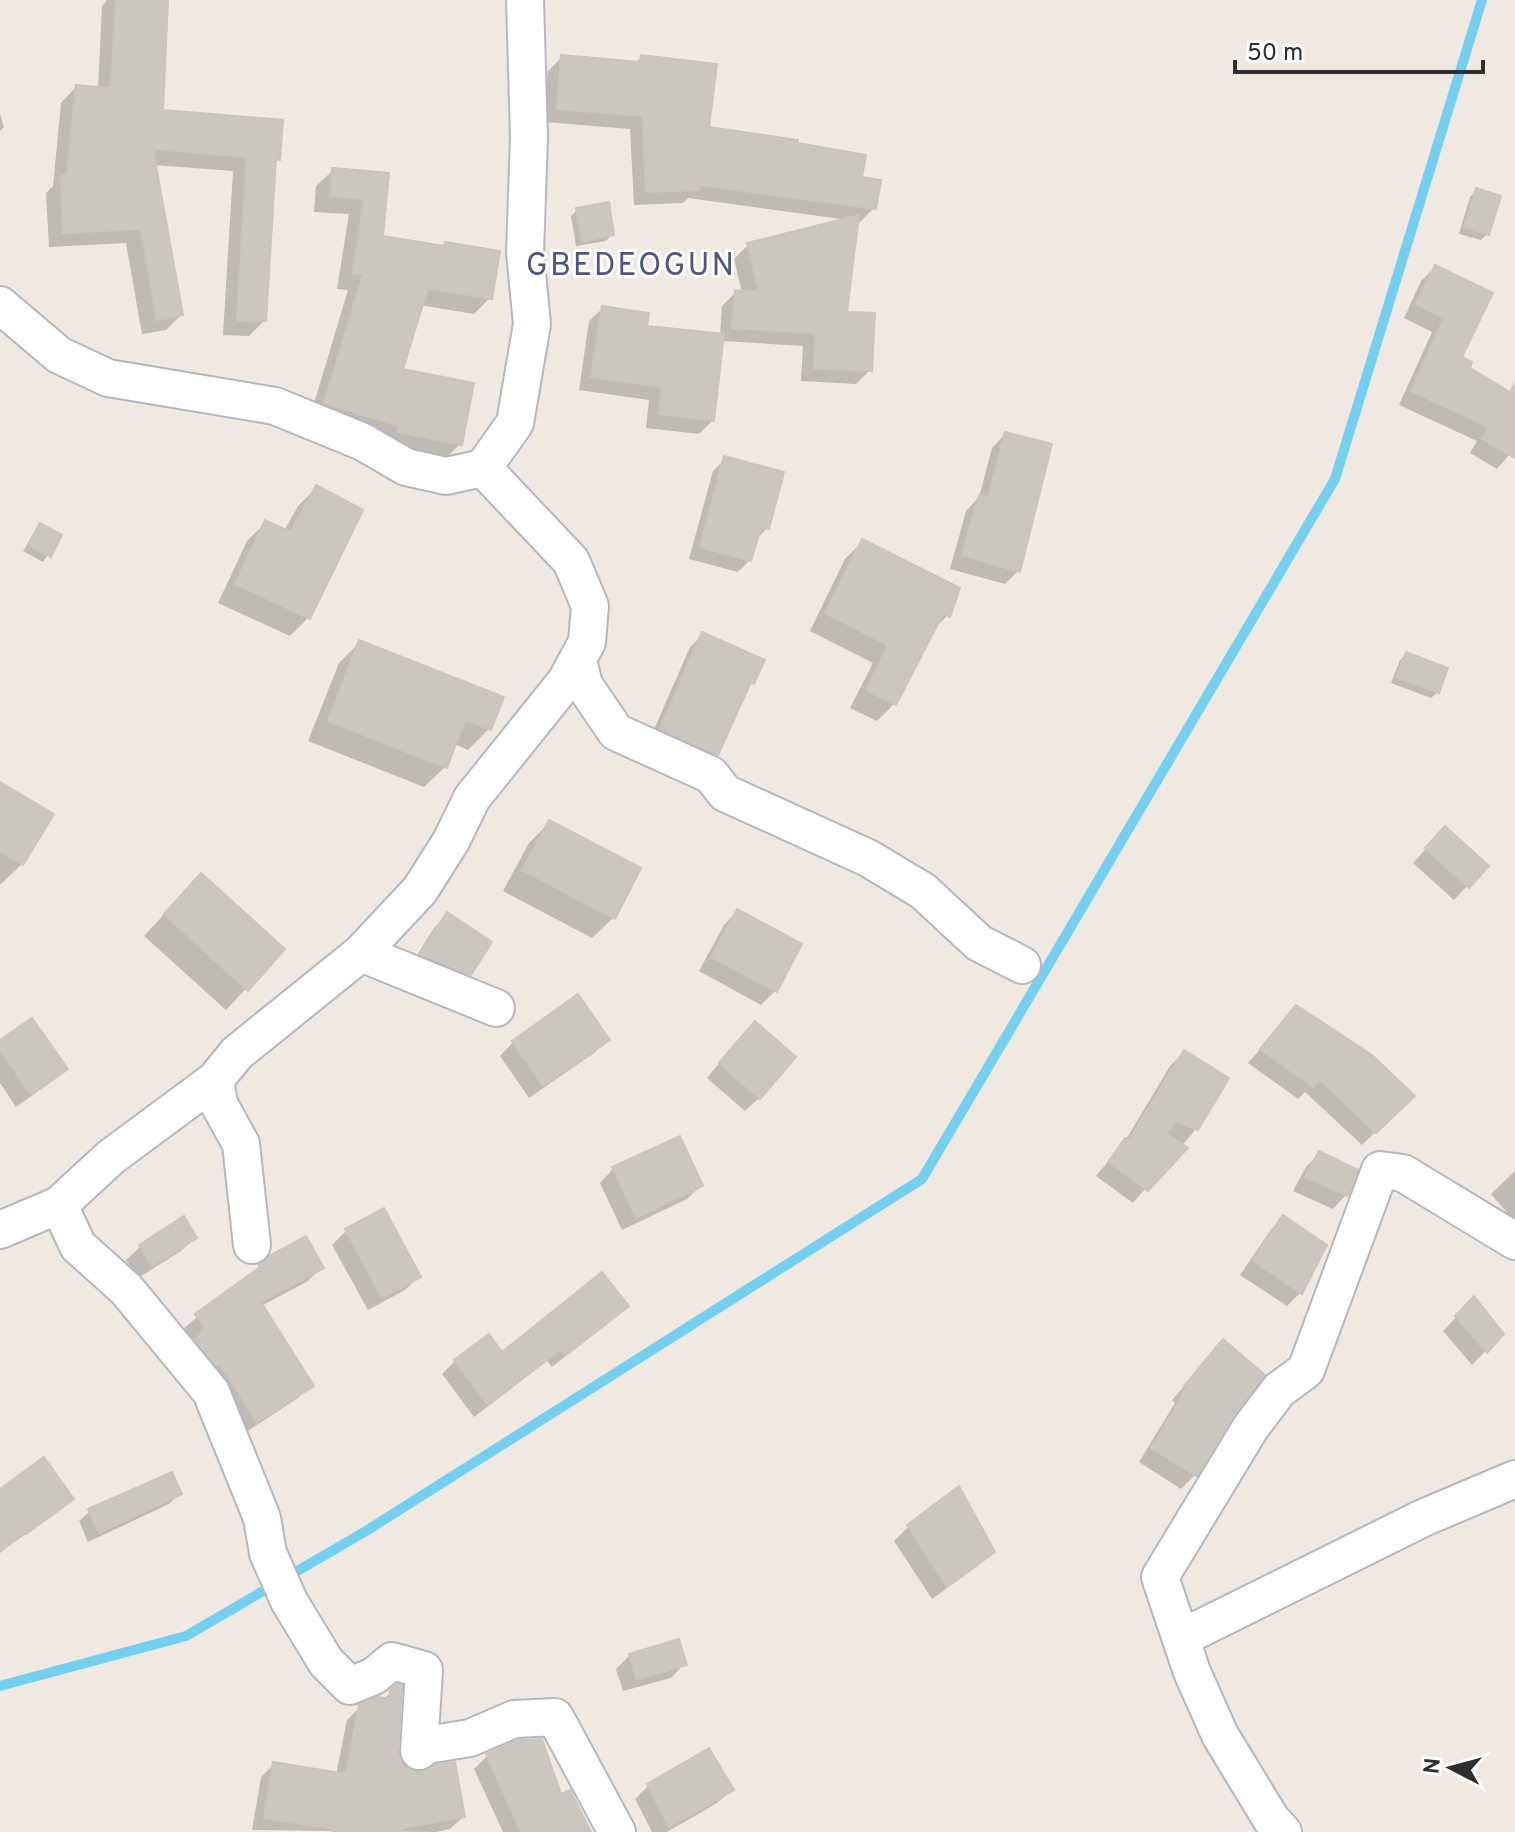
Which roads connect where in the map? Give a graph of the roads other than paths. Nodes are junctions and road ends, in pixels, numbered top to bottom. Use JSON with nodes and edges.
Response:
{"nodes":[{"id":1,"x":525,"y":0,"type":"edge"},
{"id":2,"x":0,"y":305,"type":"edge"},
{"id":3,"x":483,"y":468,"type":"junction"},
{"id":4,"x":578,"y":660,"type":"junction"},
{"id":5,"x":361,"y":953,"type":"junction"},
{"id":6,"x":1022,"y":965,"type":"dead end"},
{"id":7,"x":496,"y":1008,"type":"dead end"},
{"id":8,"x":215,"y":1080,"type":"junction"},
{"id":9,"x":59,"y":1205,"type":"junction"},
{"id":10,"x":0,"y":1230,"type":"edge"},
{"id":11,"x":1515,"y":1241,"type":"edge"},
{"id":12,"x":252,"y":1245,"type":"dead end"},
{"id":13,"x":1515,"y":1479,"type":"edge"},
{"id":14,"x":1181,"y":1638,"type":"junction"},
{"id":15,"x":617,"y":1832,"type":"edge"},
{"id":16,"x":1283,"y":1832,"type":"edge"}],
"edges":[{"from":1,"to":3,"type":"street"},
{"from":2,"to":3,"type":"street"},
{"from":3,"to":4,"type":"street"},
{"from":4,"to":5,"type":"street"},
{"from":4,"to":6,"type":"street"},
{"from":5,"to":7,"type":"street"},
{"from":5,"to":8,"type":"street"},
{"from":8,"to":9,"type":"street"},
{"from":8,"to":12,"type":"street"},
{"from":9,"to":10,"type":"street"},
{"from":9,"to":15,"type":"street"},
{"from":11,"to":14,"type":"street"},
{"from":13,"to":14,"type":"street"},
{"from":14,"to":16,"type":"street"}]}
